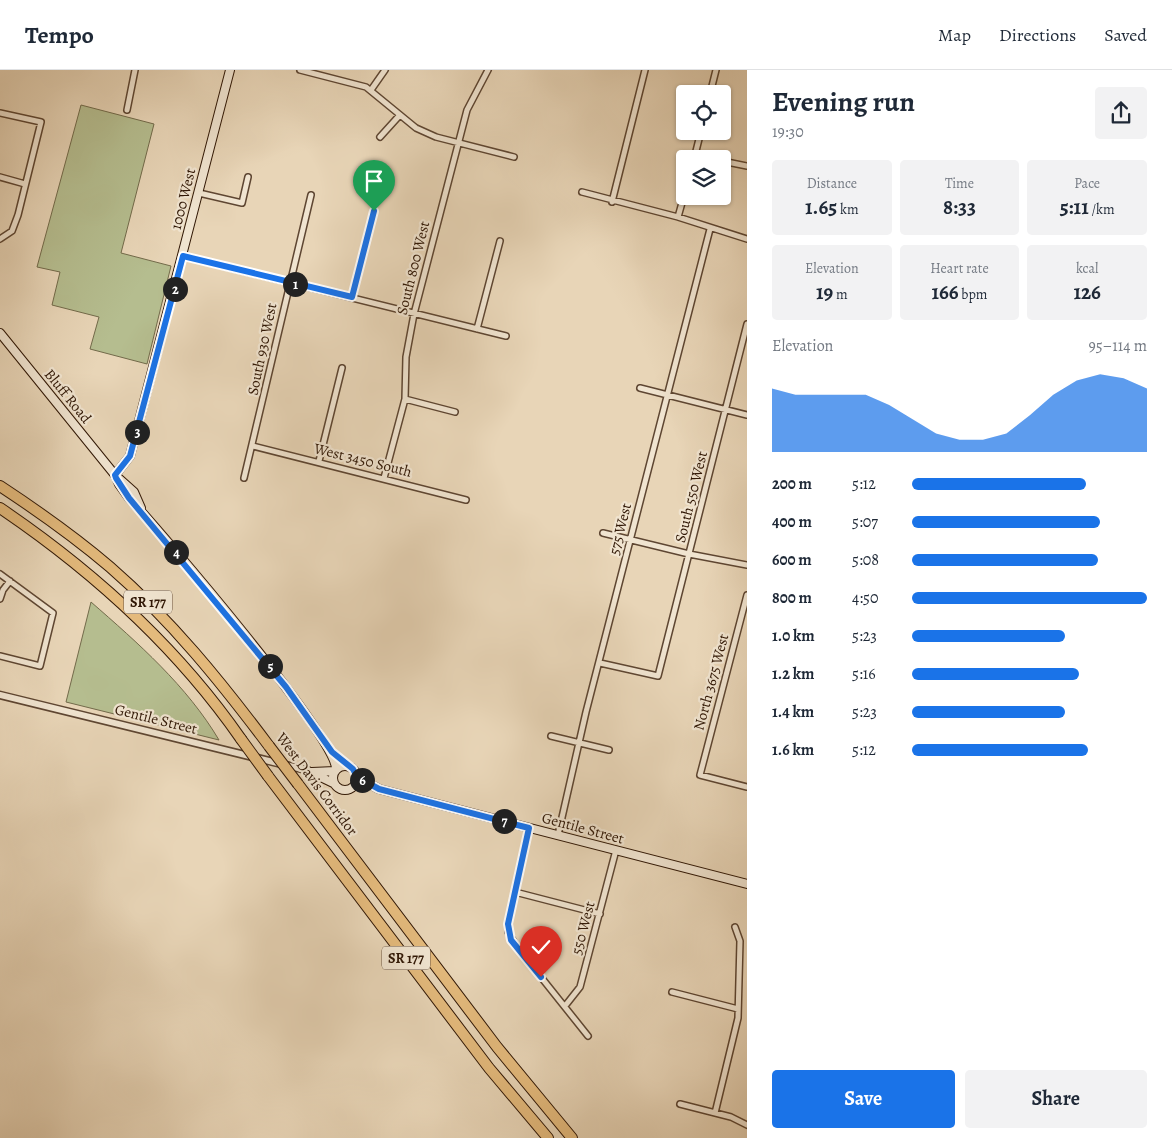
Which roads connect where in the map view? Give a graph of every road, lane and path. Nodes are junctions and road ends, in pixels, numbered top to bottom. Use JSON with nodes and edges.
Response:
{"nodes":[{"id":1,"x":135,"y":70,"type":"edge"},
{"id":2,"x":230,"y":70,"type":"edge"},
{"id":3,"x":300,"y":70,"type":"edge"},
{"id":4,"x":385,"y":70,"type":"edge"},
{"id":5,"x":488,"y":70,"type":"edge"},
{"id":6,"x":646,"y":70,"type":"edge"},
{"id":7,"x":716,"y":70,"type":"edge"},
{"id":8,"x":712,"y":85,"type":"edge"},
{"id":9,"x":371,"y":90,"type":"junction"},
{"id":10,"x":127,"y":110,"type":"dead end"},
{"id":11,"x":0,"y":112,"type":"edge"},
{"id":12,"x":399,"y":116,"type":"junction"},
{"id":13,"x":380,"y":137,"type":"dead end"},
{"id":14,"x":458,"y":143,"type":"junction"},
{"id":15,"x":514,"y":157,"type":"dead end"},
{"id":16,"x":731,"y":162,"type":"edge"},
{"id":17,"x":747,"y":166,"type":"edge"},
{"id":18,"x":0,"y":177,"type":"edge"},
{"id":19,"x":248,"y":177,"type":"dead end"},
{"id":20,"x":25,"y":184,"type":"junction"},
{"id":21,"x":582,"y":192,"type":"dead end"},
{"id":22,"x":199,"y":193,"type":"junction"},
{"id":23,"x":311,"y":195,"type":"dead end"},
{"id":24,"x":612,"y":202,"type":"junction"},
{"id":25,"x":681,"y":205,"type":"edge"},
{"id":26,"x":374,"y":211,"type":"dead end"},
{"id":27,"x":678,"y":217,"type":"junction"},
{"id":28,"x":710,"y":229,"type":"junction"},
{"id":29,"x":747,"y":238,"type":"edge"},
{"id":30,"x":0,"y":239,"type":"edge"},
{"id":31,"x":500,"y":241,"type":"dead end"},
{"id":32,"x":183,"y":256,"type":"junction"},
{"id":33,"x":290,"y":283,"type":"junction"},
{"id":34,"x":352,"y":297,"type":"junction"},
{"id":35,"x":414,"y":314,"type":"junction"},
{"id":36,"x":747,"y":324,"type":"edge"},
{"id":37,"x":477,"y":329,"type":"junction"},
{"id":38,"x":0,"y":333,"type":"edge"},
{"id":39,"x":506,"y":336,"type":"dead end"},
{"id":40,"x":342,"y":368,"type":"dead end"},
{"id":41,"x":640,"y":388,"type":"dead end"},
{"id":42,"x":667,"y":395,"type":"junction"},
{"id":43,"x":405,"y":399,"type":"junction"},
{"id":44,"x":726,"y":410,"type":"junction"},
{"id":45,"x":455,"y":412,"type":"dead end"},
{"id":46,"x":747,"y":415,"type":"edge"},
{"id":47,"x":253,"y":446,"type":"junction"},
{"id":48,"x":319,"y":461,"type":"junction"},
{"id":49,"x":115,"y":475,"type":"junction"},
{"id":50,"x":244,"y":478,"type":"dead end"},
{"id":51,"x":384,"y":478,"type":"junction"},
{"id":52,"x":0,"y":486,"type":"edge"},
{"id":53,"x":466,"y":500,"type":"dead end"},
{"id":54,"x":0,"y":508,"type":"edge"},
{"id":55,"x":603,"y":533,"type":"dead end"},
{"id":56,"x":630,"y":540,"type":"junction"},
{"id":57,"x":689,"y":554,"type":"junction"},
{"id":58,"x":747,"y":565,"type":"edge"},
{"id":59,"x":0,"y":574,"type":"edge"},
{"id":60,"x":10,"y":581,"type":"junction"},
{"id":61,"x":747,"y":595,"type":"edge"},
{"id":62,"x":0,"y":600,"type":"edge"},
{"id":63,"x":0,"y":656,"type":"edge"},
{"id":64,"x":600,"y":663,"type":"junction"},
{"id":65,"x":0,"y":694,"type":"edge"},
{"id":66,"x":551,"y":736,"type":"dead end"},
{"id":67,"x":578,"y":743,"type":"junction"},
{"id":68,"x":326,"y":746,"type":"junction"},
{"id":69,"x":608,"y":750,"type":"dead end"},
{"id":70,"x":348,"y":766,"type":"junction"},
{"id":71,"x":306,"y":770,"type":"junction"},
{"id":72,"x":335,"y":771,"type":"junction"},
{"id":73,"x":357,"y":777,"type":"junction"},
{"id":74,"x":333,"y":782,"type":"junction"},
{"id":75,"x":747,"y":787,"type":"edge"},
{"id":76,"x":351,"y":789,"type":"junction"},
{"id":77,"x":379,"y":789,"type":"junction"},
{"id":78,"x":529,"y":828,"type":"junction"},
{"id":79,"x":558,"y":835,"type":"junction"},
{"id":80,"x":616,"y":850,"type":"junction"},
{"id":81,"x":746,"y":881,"type":"edge"},
{"id":82,"x":515,"y":892,"type":"junction"},
{"id":83,"x":600,"y":914,"type":"junction"},
{"id":84,"x":735,"y":927,"type":"dead end"},
{"id":85,"x":672,"y":992,"type":"dead end"},
{"id":86,"x":565,"y":1006,"type":"junction"},
{"id":87,"x":738,"y":1009,"type":"junction"},
{"id":88,"x":588,"y":1036,"type":"dead end"},
{"id":89,"x":680,"y":1104,"type":"dead end"},
{"id":90,"x":715,"y":1112,"type":"junction"},
{"id":91,"x":747,"y":1125,"type":"edge"},
{"id":92,"x":548,"y":1138,"type":"edge"},
{"id":93,"x":572,"y":1138,"type":"edge"}],
"edges":[{"from":1,"to":10,"type":"street"},
{"from":2,"to":22,"type":"main road","name":"1000 West"},
{"from":3,"to":9,"type":"street"},
{"from":4,"to":9,"type":"street"},
{"from":5,"to":14,"type":"street","name":"South 800 West"},
{"from":6,"to":24,"type":"street"},
{"from":7,"to":8,"type":"street"},
{"from":9,"to":12,"type":"street"},
{"from":11,"to":20,"type":"street"},
{"from":12,"to":13,"type":"street"},
{"from":12,"to":14,"type":"street"},
{"from":14,"to":15,"type":"street"},
{"from":14,"to":35,"type":"street","name":"South 800 West"},
{"from":16,"to":17,"type":"street"},
{"from":18,"to":20,"type":"street"},
{"from":19,"to":22,"type":"street"},
{"from":20,"to":30,"type":"street"},
{"from":21,"to":24,"type":"street"},
{"from":22,"to":32,"type":"main road","name":"1000 West"},
{"from":23,"to":33,"type":"street","name":"South 930 West"},
{"from":24,"to":27,"type":"street"},
{"from":25,"to":27,"type":"street"},
{"from":26,"to":34,"type":"street"},
{"from":27,"to":28,"type":"street"},
{"from":28,"to":29,"type":"street"},
{"from":28,"to":42,"type":"street","name":"575 West"},
{"from":31,"to":37,"type":"street"},
{"from":32,"to":33,"type":"street"},
{"from":32,"to":49,"type":"main road","name":"1000 West"},
{"from":33,"to":34,"type":"street"},
{"from":33,"to":47,"type":"street","name":"South 930 West"},
{"from":34,"to":35,"type":"street"},
{"from":35,"to":37,"type":"street"},
{"from":35,"to":43,"type":"street","name":"South 800 West"},
{"from":36,"to":44,"type":"street","name":"South 550 West"},
{"from":37,"to":39,"type":"street"},
{"from":38,"to":49,"type":"main road","name":"Bluff Road"},
{"from":40,"to":48,"type":"street"},
{"from":41,"to":42,"type":"street"},
{"from":42,"to":44,"type":"street"},
{"from":42,"to":56,"type":"street","name":"575 West"},
{"from":43,"to":45,"type":"street"},
{"from":43,"to":51,"type":"street","name":"South 800 West"},
{"from":44,"to":46,"type":"street"},
{"from":44,"to":57,"type":"street","name":"South 550 West"},
{"from":47,"to":48,"type":"street","name":"West 3450 South"},
{"from":47,"to":50,"type":"street","name":"South 930 West"},
{"from":48,"to":51,"type":"street","name":"West 3450 South"},
{"from":49,"to":68,"type":"main road","name":"Bluff Road"},
{"from":51,"to":53,"type":"street","name":"West 3450 South"},
{"from":52,"to":93,"type":"highway","name":"West Davis Corridor","number":"SR 177","bridge":true},
{"from":54,"to":92,"type":"highway","number":"SR 177","bridge":true},
{"from":55,"to":56,"type":"street"},
{"from":56,"to":57,"type":"street"},
{"from":56,"to":64,"type":"street","name":"575 West"},
{"from":57,"to":58,"type":"street"},
{"from":57,"to":64,"type":"street","name":"South 550 West"},
{"from":59,"to":60,"type":"street"},
{"from":60,"to":62,"type":"street"},
{"from":60,"to":63,"type":"street"},
{"from":61,"to":75,"type":"street","name":"North 3675 West"},
{"from":64,"to":67,"type":"street","name":"575 West"},
{"from":65,"to":71,"type":"street","name":"Gentile Street"},
{"from":66,"to":67,"type":"street"},
{"from":67,"to":69,"type":"street"},
{"from":67,"to":79,"type":"street","name":"575 West"},
{"from":68,"to":70,"type":"main road","name":"Bluff Road"},
{"from":68,"to":72,"type":"main road","name":"Bluff Road"},
{"from":70,"to":72,"type":"main road"},
{"from":70,"to":73,"type":"main road"},
{"from":71,"to":72,"type":"main road","name":"Gentile Street"},
{"from":71,"to":74,"type":"main road","name":"Gentile Street"},
{"from":72,"to":74,"type":"main road"},
{"from":73,"to":76,"type":"main road"},
{"from":73,"to":77,"type":"main road","name":"Gentile Street"},
{"from":74,"to":76,"type":"main road"},
{"from":76,"to":77,"type":"main road"},
{"from":77,"to":78,"type":"main road","name":"Gentile Street"},
{"from":78,"to":79,"type":"main road","name":"Gentile Street"},
{"from":78,"to":82,"type":"street"},
{"from":79,"to":80,"type":"main road","name":"Gentile Street"},
{"from":80,"to":81,"type":"main road","name":"Gentile Street"},
{"from":80,"to":83,"type":"street","name":"550 West"},
{"from":82,"to":83,"type":"street"},
{"from":82,"to":86,"type":"street"},
{"from":83,"to":86,"type":"street","name":"550 West"},
{"from":84,"to":87,"type":"street"},
{"from":85,"to":87,"type":"street"},
{"from":86,"to":88,"type":"street"},
{"from":87,"to":90,"type":"street"},
{"from":89,"to":90,"type":"street"},
{"from":90,"to":91,"type":"street"}]}
